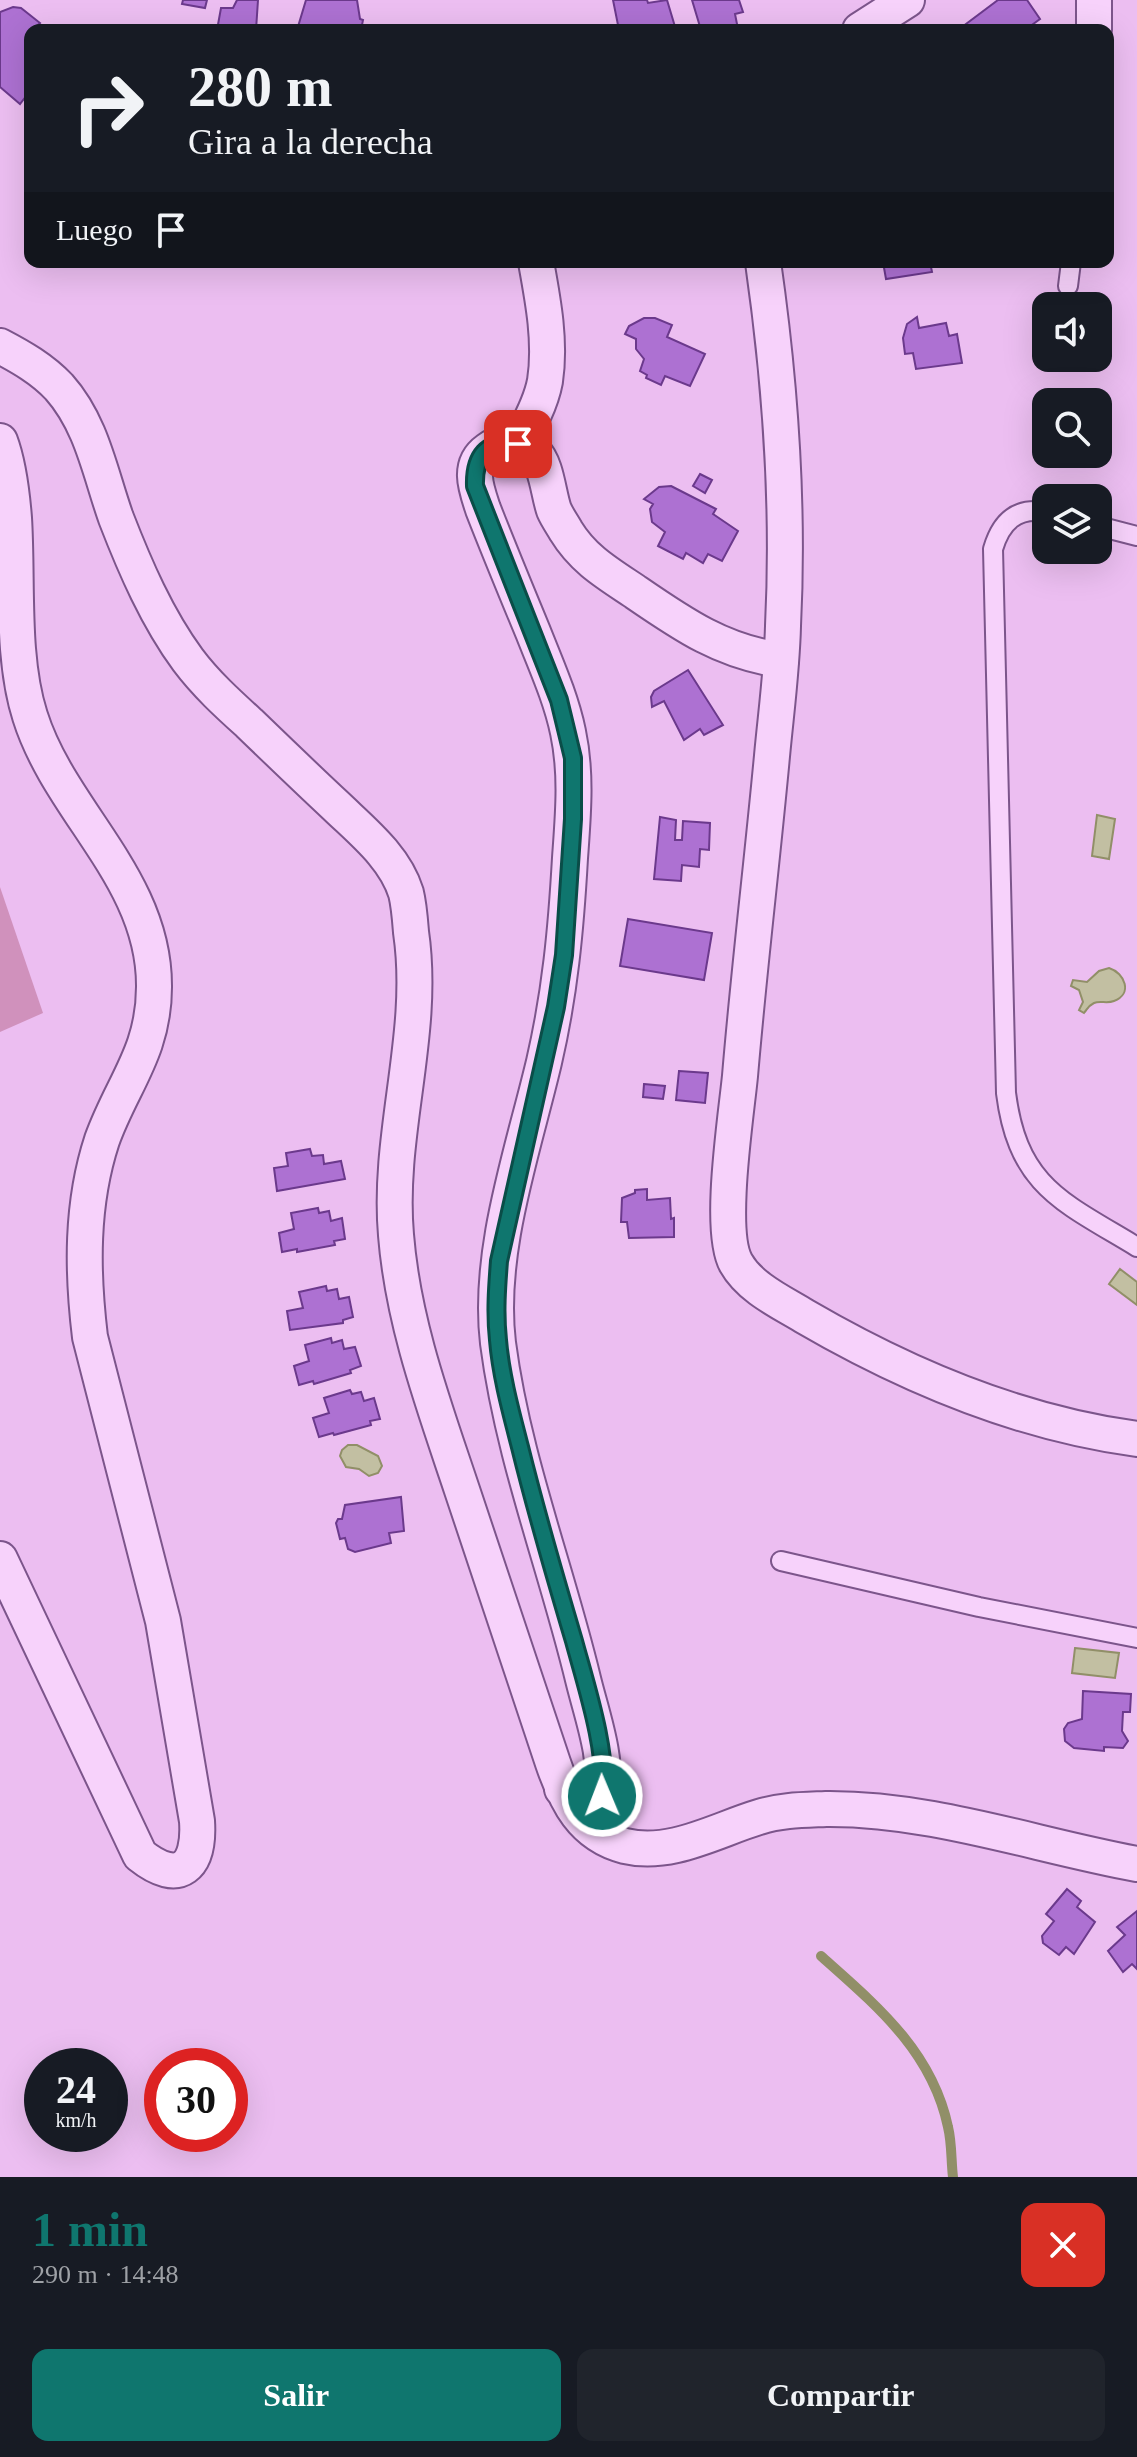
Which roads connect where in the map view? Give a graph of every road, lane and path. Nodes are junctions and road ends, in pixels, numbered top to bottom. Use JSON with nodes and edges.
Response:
{"nodes":[{"id":1,"x":907,"y":0,"type":"edge"},
{"id":2,"x":1094,"y":0,"type":"edge"},
{"id":3,"x":869,"y":24,"type":"edge"},
{"id":4,"x":1094,"y":24,"type":"edge"},
{"id":5,"x":537,"y":268,"type":"edge"},
{"id":6,"x":764,"y":268,"type":"edge"},
{"id":7,"x":1070,"y":268,"type":"edge"},
{"id":8,"x":1068,"y":286,"type":"dead end"},
{"id":9,"x":0,"y":346,"type":"edge"},
{"id":10,"x":0,"y":441,"type":"edge"},
{"id":11,"x":518,"y":444,"type":"junction"},
{"id":12,"x":1032,"y":513,"type":"edge"},
{"id":13,"x":1112,"y":530,"type":"edge"},
{"id":14,"x":1137,"y":536,"type":"edge"},
{"id":15,"x":781,"y":660,"type":"junction"},
{"id":16,"x":1137,"y":1247,"type":"edge"},
{"id":17,"x":1137,"y":1439,"type":"edge"},
{"id":18,"x":0,"y":1559,"type":"edge"},
{"id":19,"x":781,"y":1561,"type":"dead end"},
{"id":20,"x":1137,"y":1638,"type":"edge"},
{"id":21,"x":562,"y":1789,"type":"junction"},
{"id":22,"x":1137,"y":1864,"type":"edge"}],
"edges":[{"from":1,"to":3,"type":"street"},
{"from":2,"to":4,"type":"street"},
{"from":5,"to":11,"type":"street"},
{"from":6,"to":15,"type":"street"},
{"from":7,"to":8,"type":"lane"},
{"from":9,"to":21,"type":"street"},
{"from":10,"to":18,"type":"street"},
{"from":11,"to":15,"type":"street"},
{"from":11,"to":21,"type":"street"},
{"from":12,"to":16,"type":"lane"},
{"from":13,"to":14,"type":"lane"},
{"from":15,"to":17,"type":"street"},
{"from":19,"to":20,"type":"lane"},
{"from":21,"to":22,"type":"street"}]}
